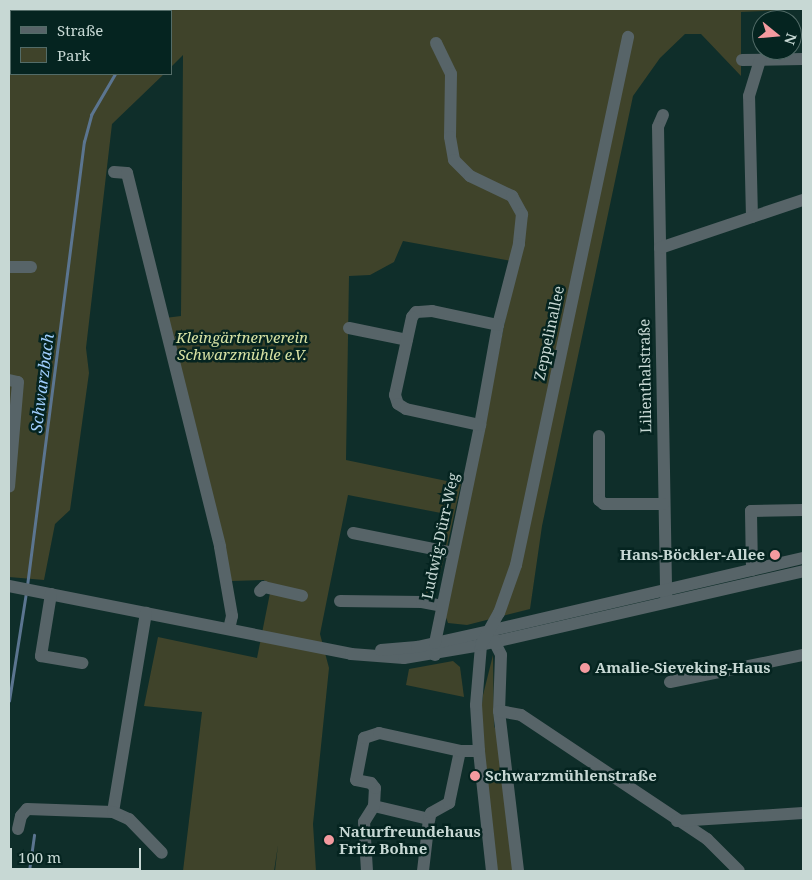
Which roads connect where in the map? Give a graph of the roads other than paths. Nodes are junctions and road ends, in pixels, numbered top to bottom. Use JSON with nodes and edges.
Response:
{"nodes":[{"id":1,"x":628,"y":37,"type":"dead end"},
{"id":2,"x":436,"y":43,"type":"dead end"},
{"id":3,"x":742,"y":60,"type":"dead end"},
{"id":4,"x":752,"y":60,"type":"edge"},
{"id":5,"x":760,"y":60,"type":"edge"},
{"id":6,"x":662,"y":115,"type":"dead end"},
{"id":7,"x":114,"y":172,"type":"dead end"},
{"id":8,"x":803,"y":200,"type":"edge"},
{"id":9,"x":752,"y":217,"type":"junction"},
{"id":10,"x":660,"y":248,"type":"junction"},
{"id":11,"x":9,"y":267,"type":"edge"},
{"id":12,"x":31,"y":267,"type":"dead end"},
{"id":13,"x":498,"y":325,"type":"junction"},
{"id":14,"x":350,"y":328,"type":"dead end"},
{"id":15,"x":407,"y":340,"type":"junction"},
{"id":16,"x":9,"y":380,"type":"edge"},
{"id":17,"x":480,"y":425,"type":"junction"},
{"id":18,"x":599,"y":436,"type":"dead end"},
{"id":19,"x":9,"y":487,"type":"edge"},
{"id":20,"x":663,"y":504,"type":"junction"},
{"id":21,"x":803,"y":510,"type":"edge"},
{"id":22,"x":353,"y":533,"type":"dead end"},
{"id":23,"x":453,"y":553,"type":"junction"},
{"id":24,"x":803,"y":558,"type":"edge"},
{"id":25,"x":752,"y":570,"type":"junction"},
{"id":26,"x":803,"y":571,"type":"edge"},
{"id":27,"x":22,"y":588,"type":"edge"},
{"id":28,"x":260,"y":591,"type":"dead end"},
{"id":29,"x":51,"y":594,"type":"junction"},
{"id":30,"x":302,"y":596,"type":"dead end"},
{"id":31,"x":665,"y":596,"type":"junction"},
{"id":32,"x":340,"y":601,"type":"dead end"},
{"id":33,"x":442,"y":606,"type":"junction"},
{"id":34,"x":146,"y":613,"type":"junction"},
{"id":35,"x":230,"y":629,"type":"junction"},
{"id":36,"x":492,"y":637,"type":"junction"},
{"id":37,"x":481,"y":645,"type":"junction"},
{"id":38,"x":435,"y":649,"type":"junction"},
{"id":39,"x":803,"y":655,"type":"edge"},
{"id":40,"x":82,"y":664,"type":"dead end"},
{"id":41,"x":670,"y":682,"type":"dead end"},
{"id":42,"x":499,"y":711,"type":"junction"},
{"id":43,"x":478,"y":751,"type":"junction"},
{"id":44,"x":460,"y":752,"type":"junction"},
{"id":45,"x":374,"y":806,"type":"junction"},
{"id":46,"x":113,"y":812,"type":"junction"},
{"id":47,"x":803,"y":813,"type":"edge"},
{"id":48,"x":429,"y":819,"type":"junction"},
{"id":49,"x":677,"y":821,"type":"junction"},
{"id":50,"x":18,"y":829,"type":"dead end"},
{"id":51,"x":162,"y":853,"type":"dead end"},
{"id":52,"x":367,"y":871,"type":"edge"},
{"id":53,"x":423,"y":871,"type":"edge"},
{"id":54,"x":492,"y":871,"type":"edge"},
{"id":55,"x":518,"y":871,"type":"edge"},
{"id":56,"x":739,"y":871,"type":"edge"}],
"edges":[{"from":1,"to":36,"type":"street","name":"Zeppelinallee"},
{"from":2,"to":13,"type":"street","name":"Ludwig-Dürr-Weg"},
{"from":3,"to":4,"type":"street"},
{"from":5,"to":9,"type":"street"},
{"from":6,"to":10,"type":"street","name":"Lilienthalstraße"},
{"from":7,"to":35,"type":"street"},
{"from":8,"to":9,"type":"street"},
{"from":9,"to":10,"type":"street"},
{"from":10,"to":20,"type":"street","name":"Lilienthalstraße"},
{"from":11,"to":12,"type":"street"},
{"from":13,"to":15,"type":"street"},
{"from":13,"to":17,"type":"street","name":"Ludwig-Dürr-Weg"},
{"from":14,"to":15,"type":"street"},
{"from":15,"to":17,"type":"street"},
{"from":16,"to":19,"type":"street"},
{"from":17,"to":23,"type":"street","name":"Ludwig-Dürr-Weg"},
{"from":18,"to":20,"type":"street"},
{"from":20,"to":31,"type":"street","name":"Lilienthalstraße"},
{"from":21,"to":25,"type":"street"},
{"from":22,"to":23,"type":"street"},
{"from":23,"to":33,"type":"street","name":"Ludwig-Dürr-Weg"},
{"from":24,"to":25,"type":"street"},
{"from":25,"to":31,"type":"street"},
{"from":26,"to":31,"type":"street"},
{"from":27,"to":29,"type":"street"},
{"from":28,"to":30,"type":"street"},
{"from":29,"to":34,"type":"street"},
{"from":29,"to":40,"type":"street"},
{"from":31,"to":36,"type":"street"},
{"from":32,"to":33,"type":"street"},
{"from":33,"to":38,"type":"street","name":"Ludwig-Dürr-Weg"},
{"from":34,"to":35,"type":"street"},
{"from":34,"to":46,"type":"street"},
{"from":35,"to":38,"type":"street"},
{"from":36,"to":37,"type":"street"},
{"from":36,"to":38,"type":"street"},
{"from":36,"to":42,"type":"street"},
{"from":37,"to":38,"type":"street"},
{"from":37,"to":43,"type":"street"},
{"from":39,"to":41,"type":"street"},
{"from":42,"to":49,"type":"street"},
{"from":42,"to":55,"type":"street"},
{"from":43,"to":44,"type":"street"},
{"from":43,"to":54,"type":"street"},
{"from":44,"to":45,"type":"street"},
{"from":44,"to":48,"type":"street"},
{"from":45,"to":48,"type":"street"},
{"from":45,"to":52,"type":"street"},
{"from":46,"to":50,"type":"street"},
{"from":46,"to":51,"type":"street"},
{"from":47,"to":49,"type":"street"},
{"from":48,"to":53,"type":"street"},
{"from":49,"to":56,"type":"street"}]}
